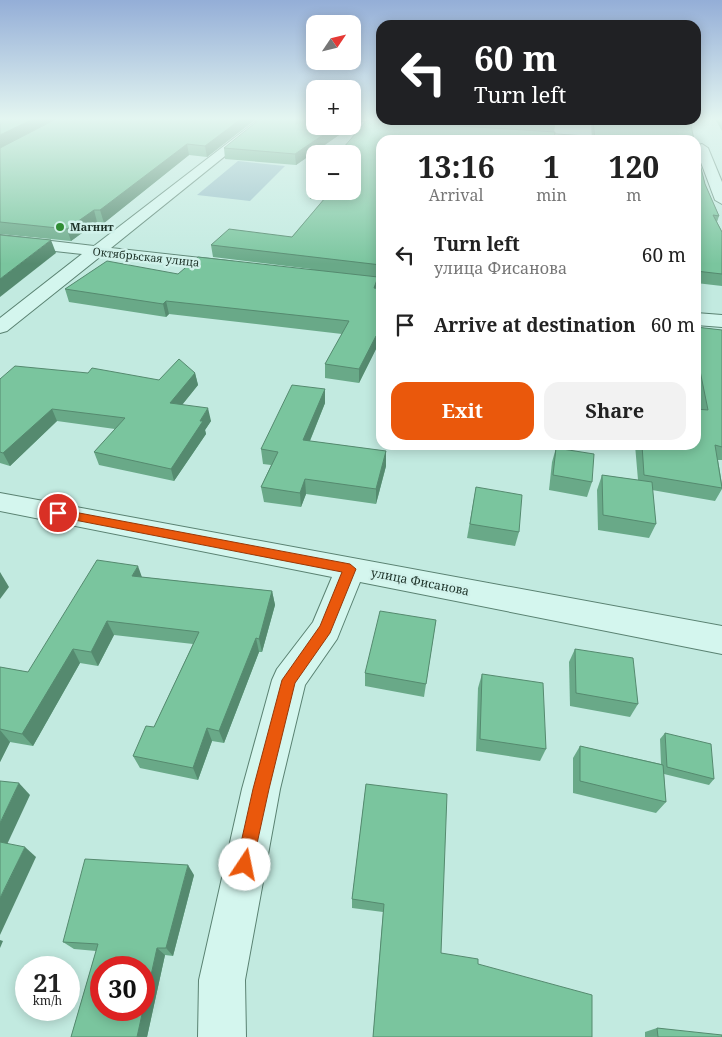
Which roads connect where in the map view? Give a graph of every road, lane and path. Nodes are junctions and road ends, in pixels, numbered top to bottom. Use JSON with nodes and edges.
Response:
{"nodes":[{"id":1,"x":205,"y":167,"type":"edge"},
{"id":2,"x":711,"y":167,"type":"edge"},
{"id":3,"x":722,"y":200,"type":"edge"},
{"id":4,"x":0,"y":240,"type":"edge"},
{"id":5,"x":97,"y":252,"type":"junction"},
{"id":6,"x":244,"y":268,"type":"edge"},
{"id":7,"x":701,"y":320,"type":"edge"},
{"id":8,"x":722,"y":322,"type":"edge"},
{"id":9,"x":0,"y":327,"type":"edge"},
{"id":10,"x":0,"y":502,"type":"edge"},
{"id":11,"x":350,"y":569,"type":"junction"},
{"id":12,"x":722,"y":640,"type":"edge"},
{"id":13,"x":222,"y":1037,"type":"edge"}],
"edges":[{"from":1,"to":5,"type":"street"},
{"from":2,"to":3,"type":"street"},
{"from":4,"to":5,"type":"street","name":"Октябрьская улица"},
{"from":5,"to":6,"type":"street","name":"Октябрьская улица"},
{"from":5,"to":9,"type":"street"},
{"from":7,"to":8,"type":"street"},
{"from":10,"to":11,"type":"street","name":"улица Фисанова"},
{"from":11,"to":12,"type":"street","name":"улица Фисанова"},
{"from":11,"to":13,"type":"street"}]}
